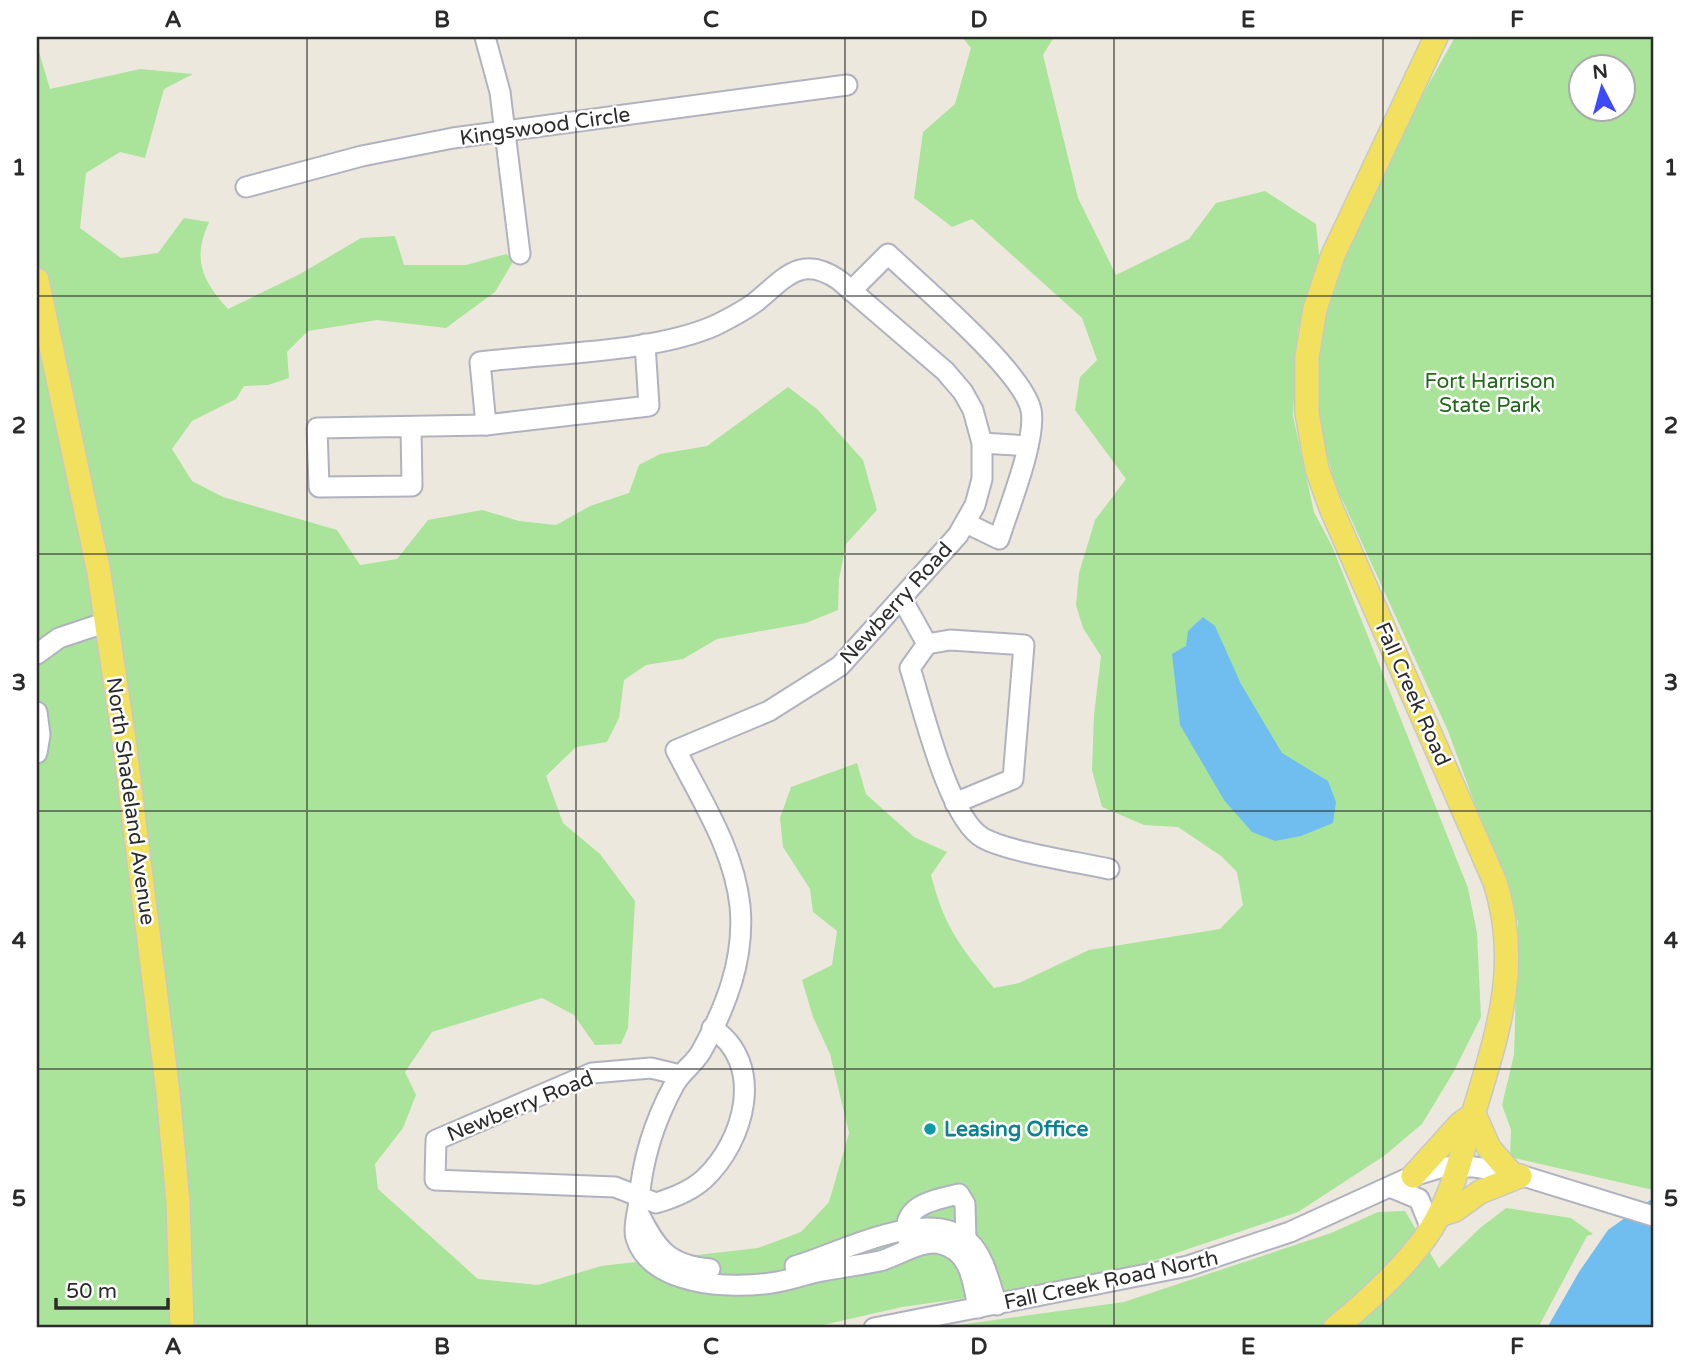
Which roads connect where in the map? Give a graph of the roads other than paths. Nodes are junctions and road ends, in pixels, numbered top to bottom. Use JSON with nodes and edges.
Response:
{"nodes":[{"id":1,"x":485,"y":37,"type":"edge"},
{"id":2,"x":1436,"y":37,"type":"edge"},
{"id":3,"x":848,"y":85,"type":"dead end"},
{"id":4,"x":505,"y":131,"type":"junction"},
{"id":5,"x":246,"y":187,"type":"dead end"},
{"id":6,"x":520,"y":254,"type":"dead end"},
{"id":7,"x":37,"y":280,"type":"edge"},
{"id":8,"x":851,"y":290,"type":"junction"},
{"id":9,"x":645,"y":344,"type":"junction"},
{"id":10,"x":486,"y":425,"type":"junction"},
{"id":11,"x":411,"y":427,"type":"junction"},
{"id":12,"x":982,"y":443,"type":"junction"},
{"id":13,"x":1028,"y":446,"type":"junction"},
{"id":14,"x":965,"y":523,"type":"junction"},
{"id":15,"x":902,"y":599,"type":"junction"},
{"id":16,"x":107,"y":622,"type":"junction"},
{"id":17,"x":927,"y":644,"type":"junction"},
{"id":18,"x":37,"y":654,"type":"edge"},
{"id":19,"x":37,"y":712,"type":"edge"},
{"id":20,"x":37,"y":753,"type":"edge"},
{"id":21,"x":955,"y":803,"type":"junction"},
{"id":22,"x":1108,"y":869,"type":"dead end"},
{"id":23,"x":712,"y":1028,"type":"junction"},
{"id":24,"x":680,"y":1075,"type":"junction"},
{"id":25,"x":1474,"y":1114,"type":"junction"},
{"id":26,"x":1459,"y":1166,"type":"junction"},
{"id":27,"x":1515,"y":1174,"type":"junction"},
{"id":28,"x":1413,"y":1176,"type":"junction"},
{"id":29,"x":1390,"y":1187,"type":"junction"},
{"id":30,"x":638,"y":1203,"type":"junction"},
{"id":31,"x":1653,"y":1216,"type":"edge"},
{"id":32,"x":1435,"y":1222,"type":"junction"},
{"id":33,"x":908,"y":1240,"type":"junction"},
{"id":34,"x":966,"y":1240,"type":"junction"},
{"id":35,"x":988,"y":1306,"type":"junction"},
{"id":36,"x":182,"y":1328,"type":"edge"},
{"id":37,"x":874,"y":1328,"type":"edge"},
{"id":38,"x":1335,"y":1328,"type":"edge"}],
"edges":[{"from":1,"to":4,"type":"street"},
{"from":2,"to":25,"type":"main road","name":"Fall Creek Road"},
{"from":3,"to":4,"type":"street","name":"Kingswood Circle"},
{"from":4,"to":5,"type":"street","name":"Kingswood Circle"},
{"from":4,"to":6,"type":"street"},
{"from":7,"to":16,"type":"main road","name":"North Shadeland Avenue"},
{"from":8,"to":9,"type":"street","name":"Newberry Road"},
{"from":8,"to":12,"type":"street","name":"Newberry Road"},
{"from":8,"to":13,"type":"street"},
{"from":9,"to":10,"type":"street"},
{"from":9,"to":10,"type":"street","name":"Newberry Road"},
{"from":10,"to":11,"type":"street"},
{"from":11,"to":11,"type":"street"},
{"from":12,"to":13,"type":"street"},
{"from":12,"to":14,"type":"street","name":"Newberry Road"},
{"from":13,"to":14,"type":"street"},
{"from":14,"to":15,"type":"street","name":"Newberry Road"},
{"from":15,"to":17,"type":"street"},
{"from":15,"to":23,"type":"street","name":"Newberry Road"},
{"from":16,"to":18,"type":"street"},
{"from":16,"to":36,"type":"main road","name":"North Shadeland Avenue"},
{"from":17,"to":21,"type":"street"},
{"from":17,"to":21,"type":"street"},
{"from":19,"to":20,"type":"street"},
{"from":21,"to":22,"type":"street"},
{"from":23,"to":24,"type":"street","name":"Newberry Road"},
{"from":23,"to":30,"type":"street","name":"Newberry Road"},
{"from":24,"to":30,"type":"street","name":"Newberry Road"},
{"from":24,"to":30,"type":"street","name":"Newberry Road"},
{"from":25,"to":26,"type":"main road","name":"Fall Creek Road"},
{"from":25,"to":27,"type":"main road"},
{"from":25,"to":28,"type":"main road"},
{"from":26,"to":27,"type":"street","name":"Fall Creek Road North"},
{"from":26,"to":28,"type":"street","name":"Fall Creek Road North"},
{"from":26,"to":32,"type":"main road","name":"Fall Creek Road"},
{"from":27,"to":31,"type":"street","name":"Fall Creek Road North"},
{"from":27,"to":32,"type":"main road"},
{"from":28,"to":29,"type":"street","name":"Fall Creek Road North"},
{"from":29,"to":32,"type":"street"},
{"from":29,"to":35,"type":"street","name":"Fall Creek Road North"},
{"from":30,"to":33,"type":"street","name":"Newberry Road"},
{"from":32,"to":38,"type":"main road","name":"Fall Creek Road"},
{"from":33,"to":34,"type":"street","name":"Newberry Road"},
{"from":33,"to":34,"type":"street"},
{"from":33,"to":35,"type":"street","name":"Newberry Road"},
{"from":34,"to":35,"type":"street"},
{"from":35,"to":37,"type":"street","name":"Fall Creek Road North"}]}
